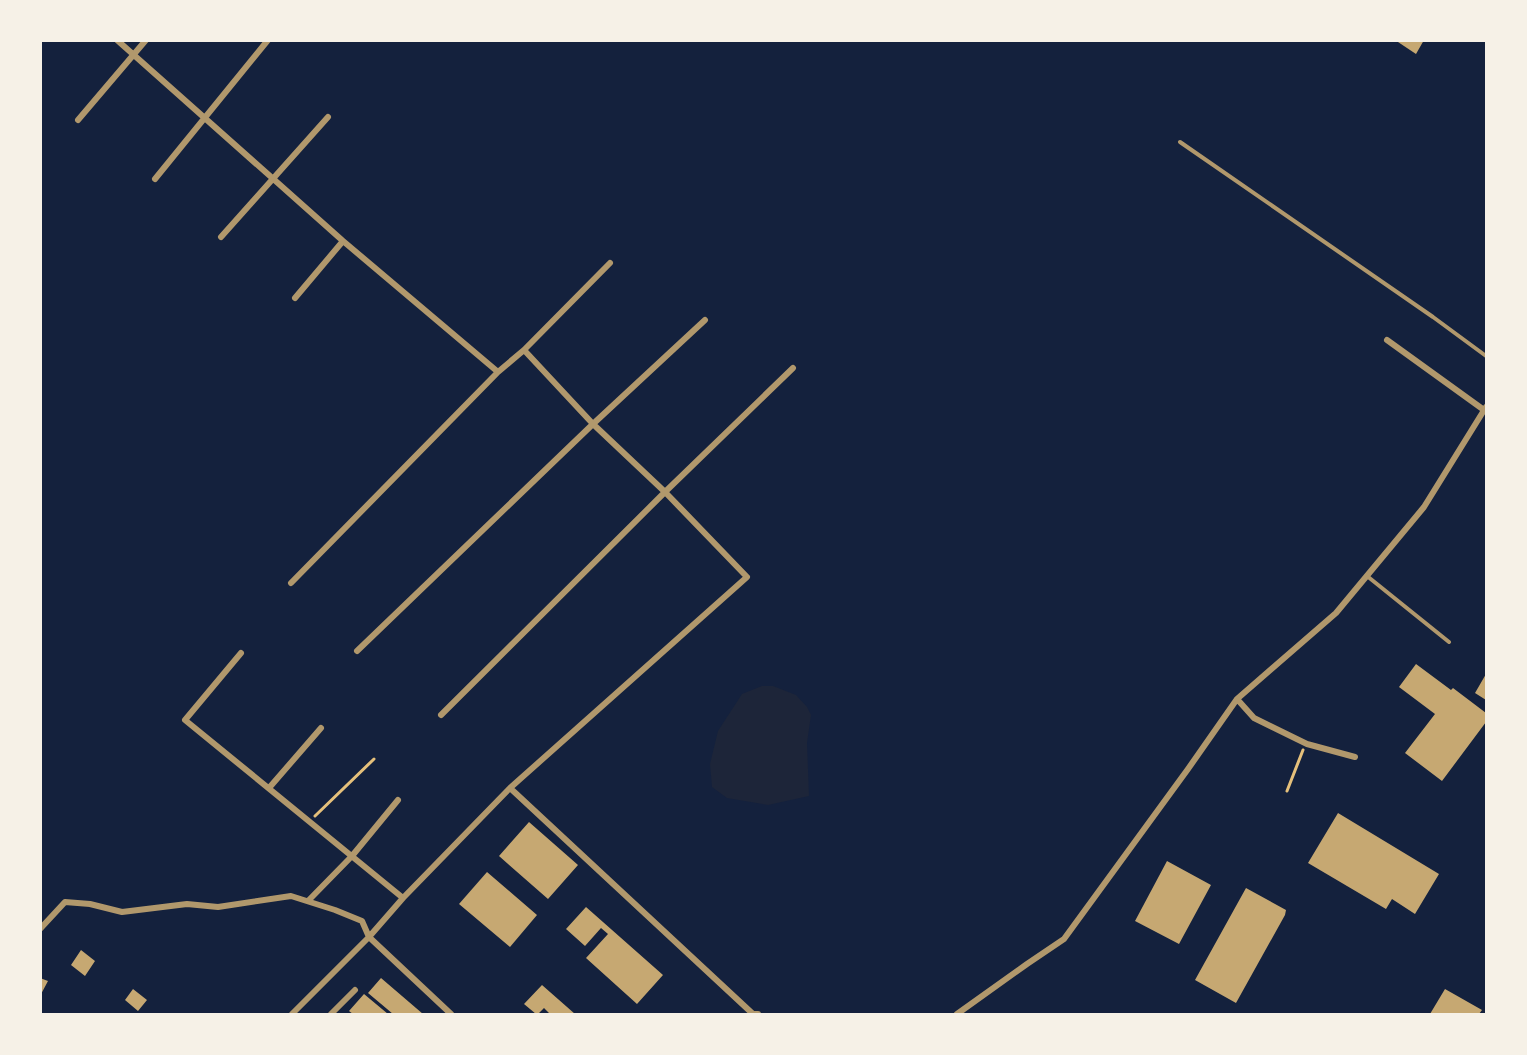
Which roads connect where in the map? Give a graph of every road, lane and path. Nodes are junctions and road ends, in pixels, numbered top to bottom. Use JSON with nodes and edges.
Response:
{"nodes":[{"id":1,"x":117,"y":40,"type":"edge"},
{"id":2,"x":146,"y":40,"type":"edge"},
{"id":3,"x":268,"y":40,"type":"edge"},
{"id":4,"x":133,"y":55,"type":"junction"},
{"id":5,"x":328,"y":117,"type":"dead end"},
{"id":6,"x":204,"y":118,"type":"junction"},
{"id":7,"x":78,"y":120,"type":"dead end"},
{"id":8,"x":1180,"y":142,"type":"dead end"},
{"id":9,"x":155,"y":179,"type":"dead end"},
{"id":10,"x":273,"y":179,"type":"junction"},
{"id":11,"x":221,"y":237,"type":"dead end"},
{"id":12,"x":343,"y":242,"type":"junction"},
{"id":13,"x":610,"y":263,"type":"dead end"},
{"id":14,"x":295,"y":298,"type":"dead end"},
{"id":15,"x":705,"y":320,"type":"dead end"},
{"id":16,"x":1387,"y":340,"type":"dead end"},
{"id":17,"x":524,"y":350,"type":"junction"},
{"id":18,"x":1486,"y":356,"type":"edge"},
{"id":19,"x":793,"y":368,"type":"dead end"},
{"id":20,"x":498,"y":372,"type":"junction"},
{"id":21,"x":1485,"y":408,"type":"edge"},
{"id":22,"x":593,"y":424,"type":"junction"},
{"id":23,"x":665,"y":492,"type":"junction"},
{"id":24,"x":1367,"y":576,"type":"junction"},
{"id":25,"x":291,"y":583,"type":"dead end"},
{"id":26,"x":1449,"y":642,"type":"dead end"},
{"id":27,"x":357,"y":651,"type":"dead end"},
{"id":28,"x":241,"y":653,"type":"dead end"},
{"id":29,"x":1237,"y":699,"type":"junction"},
{"id":30,"x":441,"y":715,"type":"dead end"},
{"id":31,"x":321,"y":728,"type":"dead end"},
{"id":32,"x":1305,"y":743,"type":"junction"},
{"id":33,"x":1355,"y":757,"type":"dead end"},
{"id":34,"x":374,"y":759,"type":"dead end"},
{"id":35,"x":269,"y":788,"type":"junction"},
{"id":36,"x":510,"y":788,"type":"junction"},
{"id":37,"x":1287,"y":791,"type":"dead end"},
{"id":38,"x":398,"y":800,"type":"dead end"},
{"id":39,"x":309,"y":821,"type":"junction"},
{"id":40,"x":352,"y":856,"type":"junction"},
{"id":41,"x":403,"y":898,"type":"junction"},
{"id":42,"x":308,"y":901,"type":"junction"},
{"id":43,"x":40,"y":929,"type":"edge"},
{"id":44,"x":369,"y":937,"type":"junction"},
{"id":45,"x":355,"y":990,"type":"dead end"},
{"id":46,"x":292,"y":1014,"type":"edge"},
{"id":47,"x":331,"y":1014,"type":"edge"},
{"id":48,"x":452,"y":1014,"type":"edge"},
{"id":49,"x":752,"y":1014,"type":"edge"},
{"id":50,"x":759,"y":1014,"type":"edge"},
{"id":51,"x":957,"y":1014,"type":"edge"}],
"edges":[{"from":1,"to":4,"type":"street"},
{"from":2,"to":4,"type":"street"},
{"from":3,"to":6,"type":"street"},
{"from":4,"to":6,"type":"street"},
{"from":4,"to":7,"type":"street"},
{"from":5,"to":10,"type":"street"},
{"from":6,"to":9,"type":"street"},
{"from":6,"to":10,"type":"street"},
{"from":8,"to":18,"type":"lane"},
{"from":10,"to":11,"type":"street"},
{"from":10,"to":12,"type":"street"},
{"from":12,"to":14,"type":"street"},
{"from":12,"to":20,"type":"street"},
{"from":13,"to":17,"type":"street"},
{"from":15,"to":22,"type":"street"},
{"from":16,"to":21,"type":"street"},
{"from":17,"to":20,"type":"street"},
{"from":17,"to":22,"type":"street"},
{"from":19,"to":23,"type":"street"},
{"from":20,"to":25,"type":"street"},
{"from":21,"to":24,"type":"street"},
{"from":22,"to":23,"type":"street"},
{"from":22,"to":27,"type":"street"},
{"from":23,"to":30,"type":"street"},
{"from":23,"to":36,"type":"street"},
{"from":24,"to":26,"type":"lane"},
{"from":24,"to":29,"type":"street"},
{"from":28,"to":35,"type":"street"},
{"from":29,"to":32,"type":"street"},
{"from":29,"to":51,"type":"street"},
{"from":31,"to":35,"type":"street"},
{"from":32,"to":33,"type":"street"},
{"from":32,"to":37,"type":"path"},
{"from":34,"to":39,"type":"path"},
{"from":35,"to":39,"type":"street"},
{"from":36,"to":41,"type":"street"},
{"from":36,"to":49,"type":"street"},
{"from":38,"to":40,"type":"street"},
{"from":39,"to":40,"type":"street"},
{"from":40,"to":41,"type":"street"},
{"from":40,"to":42,"type":"street"},
{"from":41,"to":44,"type":"street"},
{"from":42,"to":43,"type":"street"},
{"from":42,"to":44,"type":"street"},
{"from":44,"to":46,"type":"street"},
{"from":44,"to":48,"type":"street"},
{"from":45,"to":47,"type":"street"},
{"from":49,"to":50,"type":"street"}]}
